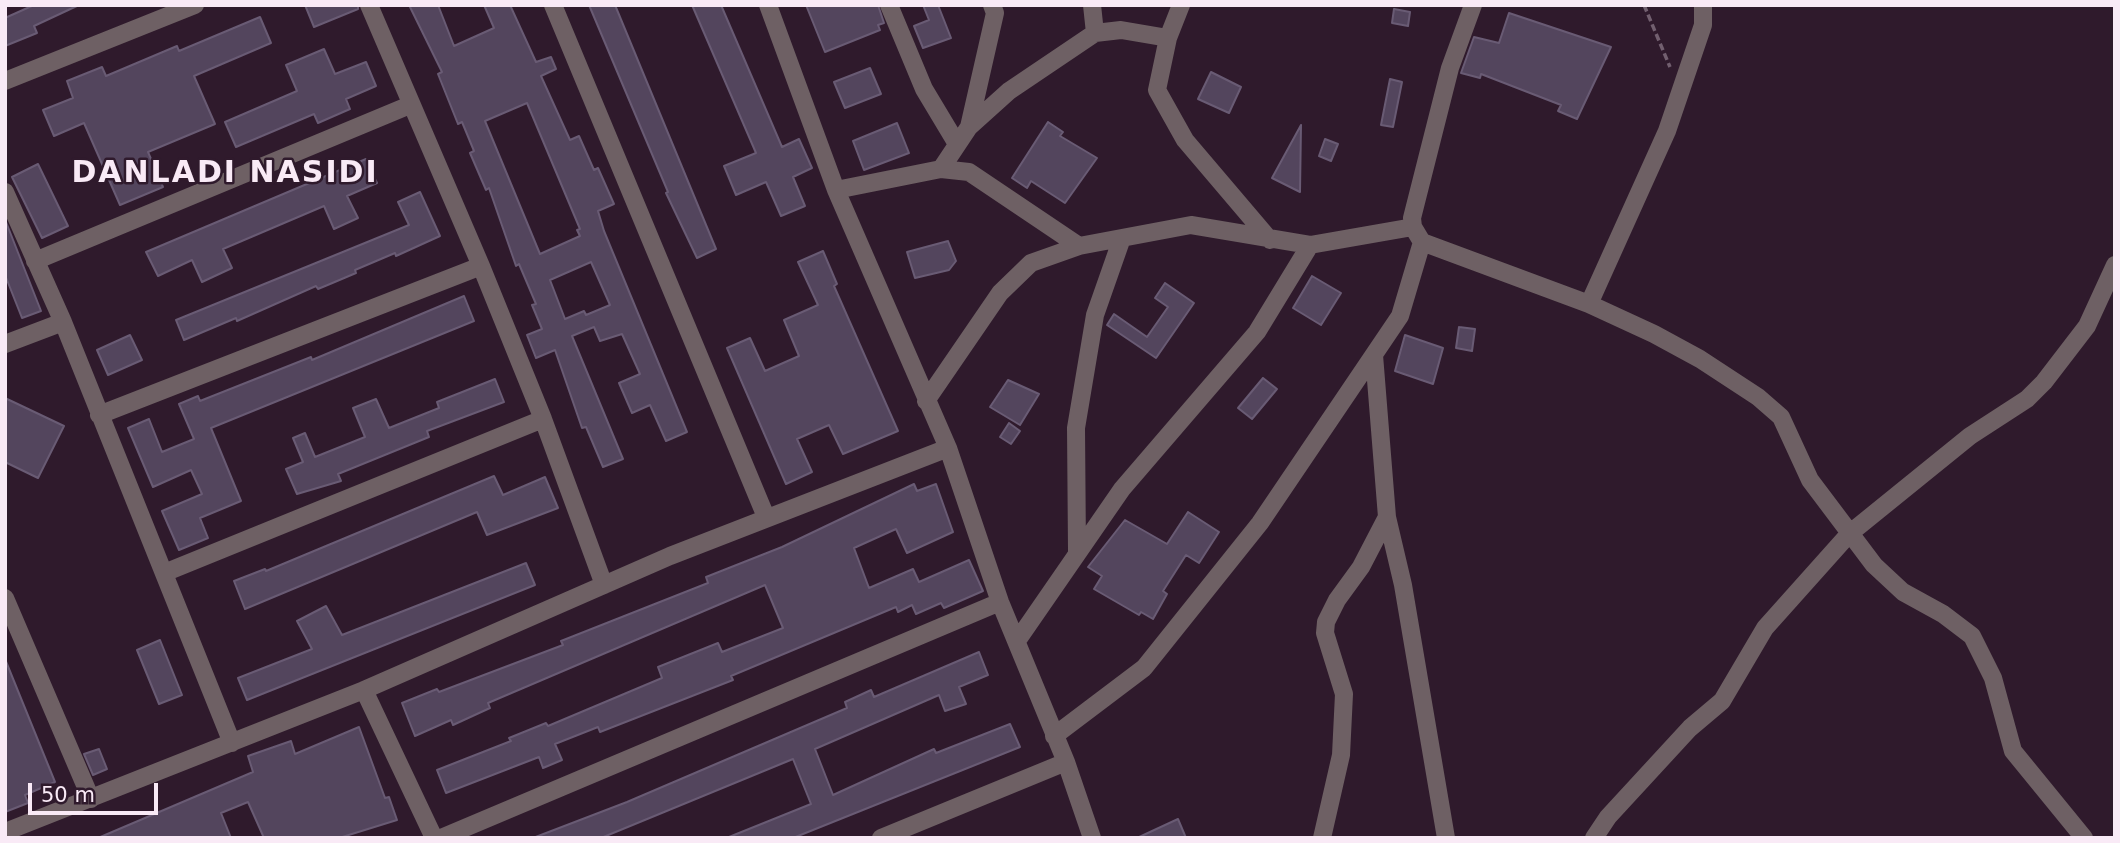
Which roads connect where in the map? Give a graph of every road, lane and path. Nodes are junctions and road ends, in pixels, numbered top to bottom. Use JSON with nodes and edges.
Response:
{"nodes":[{"id":1,"x":195,"y":5,"type":"edge"},
{"id":2,"x":369,"y":5,"type":"edge"},
{"id":3,"x":553,"y":5,"type":"edge"},
{"id":4,"x":768,"y":5,"type":"edge"},
{"id":5,"x":889,"y":5,"type":"edge"},
{"id":6,"x":992,"y":5,"type":"edge"},
{"id":7,"x":1092,"y":5,"type":"edge"},
{"id":8,"x":1181,"y":5,"type":"edge"},
{"id":9,"x":1473,"y":5,"type":"edge"},
{"id":10,"x":1644,"y":5,"type":"edge"},
{"id":11,"x":1703,"y":5,"type":"edge"},
{"id":12,"x":1095,"y":33,"type":"junction"},
{"id":13,"x":1168,"y":38,"type":"junction"},
{"id":14,"x":5,"y":81,"type":"edge"},
{"id":15,"x":1683,"y":87,"type":"junction"},
{"id":16,"x":410,"y":105,"type":"junction"},
{"id":17,"x":969,"y":127,"type":"junction"},
{"id":18,"x":957,"y":145,"type":"junction"},
{"id":19,"x":941,"y":169,"type":"junction"},
{"id":20,"x":836,"y":190,"type":"junction"},
{"id":21,"x":5,"y":192,"type":"edge"},
{"id":22,"x":1418,"y":234,"type":"junction"},
{"id":23,"x":1122,"y":238,"type":"junction"},
{"id":24,"x":1270,"y":240,"type":"junction"},
{"id":25,"x":1310,"y":245,"type":"junction"},
{"id":26,"x":1079,"y":246,"type":"junction"},
{"id":27,"x":35,"y":261,"type":"junction"},
{"id":28,"x":2115,"y":265,"type":"edge"},
{"id":29,"x":481,"y":267,"type":"junction"},
{"id":30,"x":1589,"y":304,"type":"junction"},
{"id":31,"x":63,"y":322,"type":"junction"},
{"id":32,"x":5,"y":344,"type":"edge"},
{"id":33,"x":1374,"y":355,"type":"junction"},
{"id":34,"x":926,"y":401,"type":"junction"},
{"id":35,"x":99,"y":415,"type":"junction"},
{"id":36,"x":543,"y":419,"type":"junction"},
{"id":37,"x":948,"y":448,"type":"junction"},
{"id":38,"x":766,"y":517,"type":"junction"},
{"id":39,"x":1387,"y":517,"type":"junction"},
{"id":40,"x":1849,"y":534,"type":"junction"},
{"id":41,"x":1077,"y":551,"type":"junction"},
{"id":42,"x":164,"y":573,"type":"junction"},
{"id":43,"x":604,"y":585,"type":"junction"},
{"id":44,"x":5,"y":598,"type":"edge"},
{"id":45,"x":1000,"y":602,"type":"junction"},
{"id":46,"x":1017,"y":641,"type":"junction"},
{"id":47,"x":364,"y":690,"type":"junction"},
{"id":48,"x":1054,"y":736,"type":"junction"},
{"id":49,"x":232,"y":743,"type":"junction"},
{"id":50,"x":1066,"y":762,"type":"junction"},
{"id":51,"x":91,"y":799,"type":"junction"},
{"id":52,"x":5,"y":832,"type":"edge"},
{"id":53,"x":434,"y":838,"type":"edge"},
{"id":54,"x":441,"y":838,"type":"edge"},
{"id":55,"x":881,"y":838,"type":"edge"},
{"id":56,"x":1092,"y":838,"type":"edge"},
{"id":57,"x":1322,"y":838,"type":"edge"},
{"id":58,"x":1446,"y":838,"type":"edge"},
{"id":59,"x":1594,"y":838,"type":"edge"},
{"id":60,"x":2084,"y":838,"type":"edge"}],
"edges":[{"from":1,"to":14,"type":"street"},
{"from":2,"to":16,"type":"street"},
{"from":3,"to":38,"type":"street"},
{"from":4,"to":20,"type":"street"},
{"from":5,"to":18,"type":"street"},
{"from":6,"to":17,"type":"street"},
{"from":7,"to":12,"type":"street"},
{"from":8,"to":13,"type":"street"},
{"from":9,"to":22,"type":"street"},
{"from":10,"to":15,"type":"path"},
{"from":11,"to":15,"type":"street"},
{"from":12,"to":13,"type":"street"},
{"from":12,"to":17,"type":"street"},
{"from":13,"to":24,"type":"street"},
{"from":15,"to":30,"type":"street"},
{"from":16,"to":27,"type":"street"},
{"from":16,"to":29,"type":"street"},
{"from":17,"to":18,"type":"street"},
{"from":18,"to":19,"type":"street"},
{"from":19,"to":20,"type":"street"},
{"from":19,"to":26,"type":"street"},
{"from":20,"to":34,"type":"street"},
{"from":21,"to":27,"type":"street"},
{"from":22,"to":25,"type":"street"},
{"from":22,"to":30,"type":"street"},
{"from":22,"to":33,"type":"street"},
{"from":23,"to":24,"type":"street"},
{"from":23,"to":26,"type":"street"},
{"from":23,"to":41,"type":"street"},
{"from":24,"to":25,"type":"street"},
{"from":25,"to":41,"type":"street"},
{"from":26,"to":34,"type":"street"},
{"from":27,"to":31,"type":"street"},
{"from":28,"to":40,"type":"street"},
{"from":29,"to":35,"type":"street"},
{"from":29,"to":36,"type":"street"},
{"from":30,"to":40,"type":"street"},
{"from":31,"to":32,"type":"street"},
{"from":31,"to":35,"type":"street"},
{"from":33,"to":39,"type":"street"},
{"from":33,"to":48,"type":"street"},
{"from":34,"to":37,"type":"street"},
{"from":35,"to":42,"type":"street"},
{"from":36,"to":42,"type":"street"},
{"from":36,"to":43,"type":"street"},
{"from":37,"to":38,"type":"street"},
{"from":37,"to":45,"type":"street"},
{"from":38,"to":43,"type":"street"},
{"from":39,"to":57,"type":"street"},
{"from":39,"to":58,"type":"street"},
{"from":40,"to":59,"type":"street"},
{"from":40,"to":60,"type":"street"},
{"from":41,"to":46,"type":"street"},
{"from":42,"to":49,"type":"street"},
{"from":43,"to":47,"type":"street"},
{"from":44,"to":51,"type":"street"},
{"from":45,"to":46,"type":"street"},
{"from":45,"to":54,"type":"street"},
{"from":46,"to":48,"type":"street"},
{"from":47,"to":49,"type":"street"},
{"from":47,"to":53,"type":"street"},
{"from":48,"to":50,"type":"street"},
{"from":49,"to":51,"type":"street"},
{"from":50,"to":55,"type":"street"},
{"from":50,"to":56,"type":"street"},
{"from":51,"to":52,"type":"street"}]}
